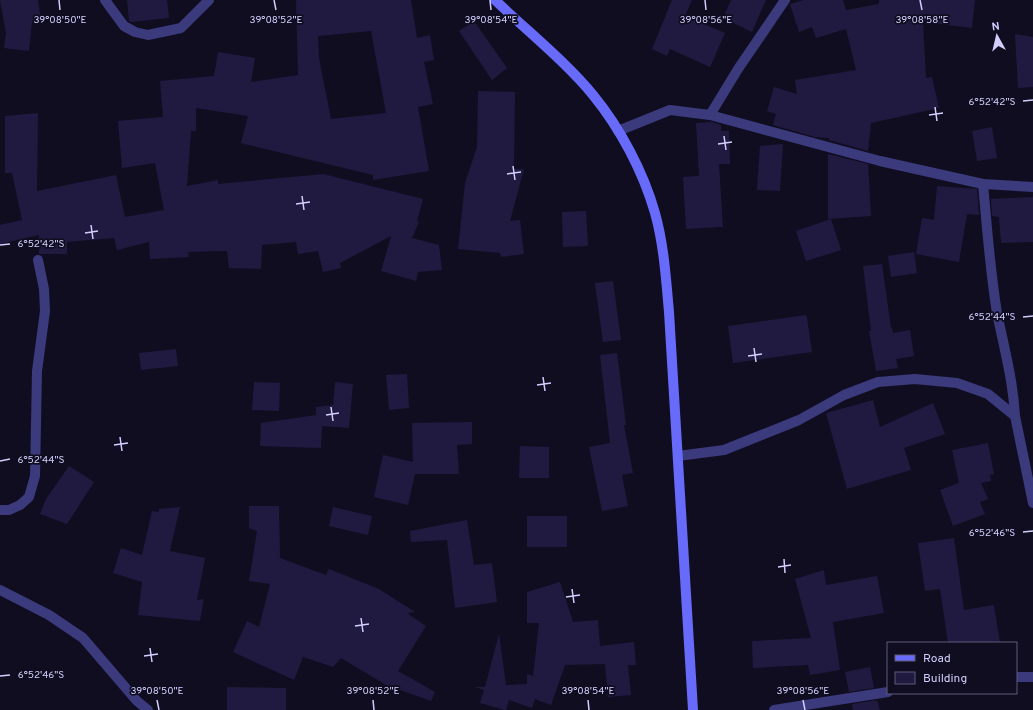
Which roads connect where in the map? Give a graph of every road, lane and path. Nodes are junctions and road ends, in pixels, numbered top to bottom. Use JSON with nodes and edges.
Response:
{"nodes":[{"id":1,"x":105,"y":0,"type":"edge"},
{"id":2,"x":208,"y":0,"type":"edge"},
{"id":3,"x":495,"y":0,"type":"edge"},
{"id":4,"x":785,"y":0,"type":"edge"},
{"id":5,"x":710,"y":116,"type":"junction"},
{"id":6,"x":618,"y":131,"type":"junction"},
{"id":7,"x":983,"y":184,"type":"junction"},
{"id":8,"x":1033,"y":187,"type":"edge"},
{"id":9,"x":38,"y":260,"type":"dead end"},
{"id":10,"x":1015,"y":416,"type":"junction"},
{"id":11,"x":678,"y":456,"type":"junction"},
{"id":12,"x":1033,"y":503,"type":"edge"},
{"id":13,"x":0,"y":510,"type":"edge"},
{"id":14,"x":0,"y":590,"type":"edge"},
{"id":15,"x":1033,"y":676,"type":"edge"},
{"id":16,"x":1017,"y":677,"type":"edge"},
{"id":17,"x":887,"y":692,"type":"edge"},
{"id":18,"x":148,"y":710,"type":"edge"},
{"id":19,"x":693,"y":710,"type":"edge"},
{"id":20,"x":774,"y":710,"type":"edge"}],
"edges":[{"from":1,"to":2,"type":"street"},
{"from":3,"to":6,"type":"street"},
{"from":4,"to":5,"type":"street"},
{"from":5,"to":6,"type":"street"},
{"from":5,"to":7,"type":"street"},
{"from":6,"to":11,"type":"street"},
{"from":7,"to":8,"type":"street"},
{"from":7,"to":10,"type":"street"},
{"from":9,"to":13,"type":"street"},
{"from":10,"to":11,"type":"street"},
{"from":10,"to":12,"type":"street"},
{"from":11,"to":19,"type":"street"},
{"from":14,"to":18,"type":"street"},
{"from":15,"to":16,"type":"street"},
{"from":17,"to":20,"type":"street"}]}
